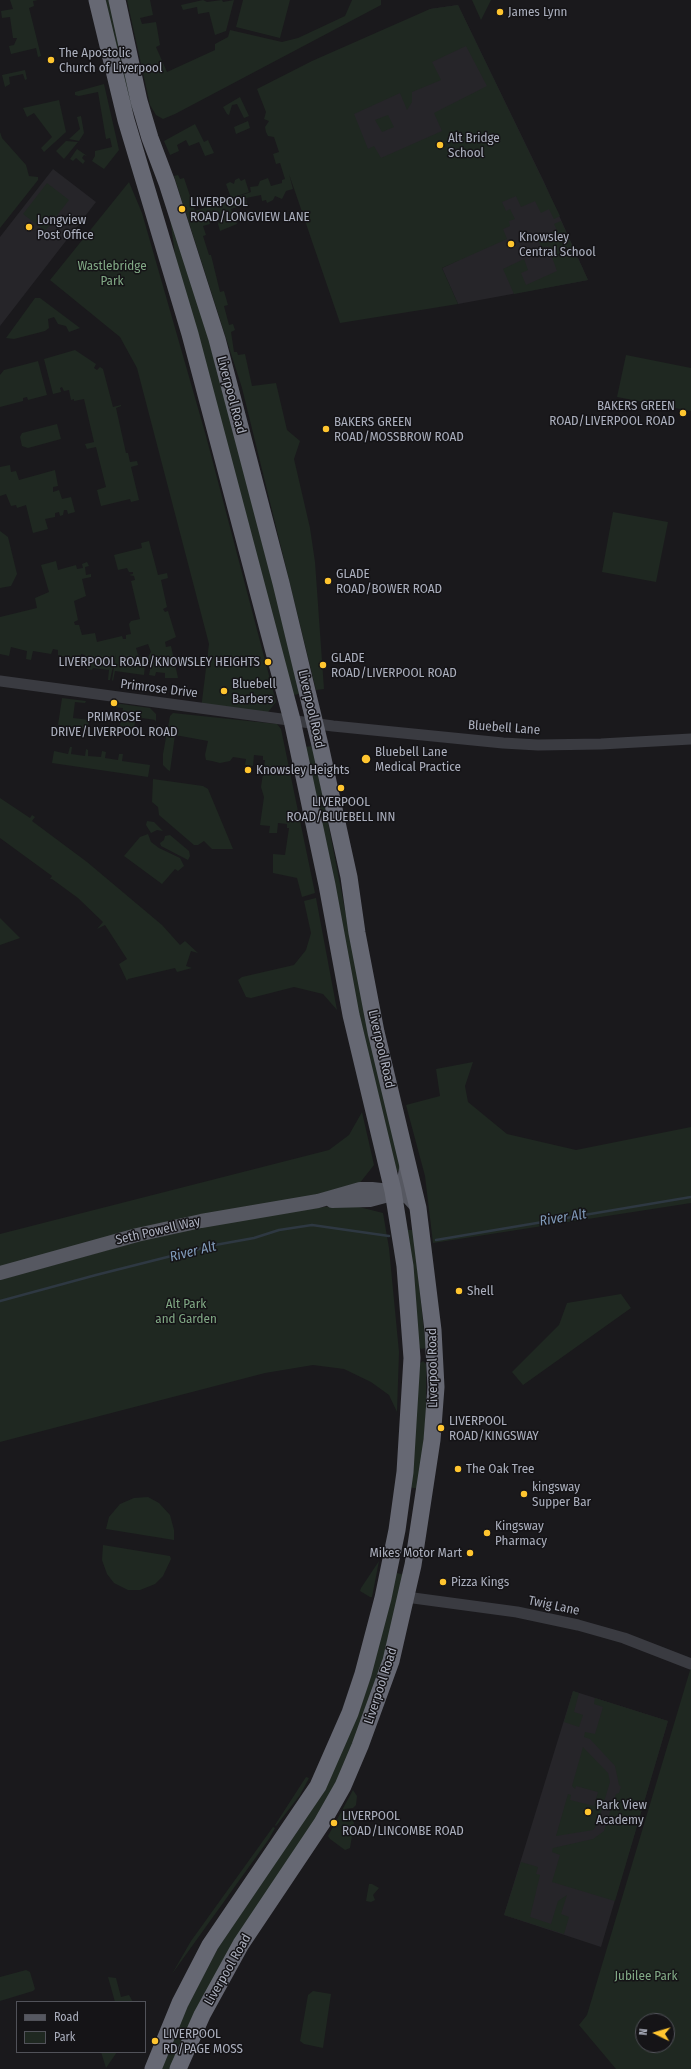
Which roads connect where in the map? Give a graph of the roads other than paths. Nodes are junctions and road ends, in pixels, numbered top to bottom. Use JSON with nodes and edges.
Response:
{"nodes":[{"id":1,"x":97,"y":0,"type":"edge"},
{"id":2,"x":117,"y":0,"type":"edge"},
{"id":3,"x":0,"y":681,"type":"edge"},
{"id":4,"x":292,"y":720,"type":"junction"},
{"id":5,"x":315,"y":723,"type":"junction"},
{"id":6,"x":691,"y":739,"type":"edge"},
{"id":7,"x":407,"y":1158,"type":"junction"},
{"id":8,"x":393,"y":1191,"type":"junction"},
{"id":9,"x":418,"y":1208,"type":"junction"},
{"id":10,"x":0,"y":1273,"type":"edge"},
{"id":11,"x":406,"y":1597,"type":"junction"},
{"id":12,"x":691,"y":1664,"type":"edge"},
{"id":13,"x":154,"y":2069,"type":"edge"},
{"id":14,"x":178,"y":2069,"type":"edge"}],
"edges":[{"from":1,"to":4,"type":"highway","name":"Liverpool Road"},
{"from":2,"to":5,"type":"highway","name":"Liverpool Road"},
{"from":3,"to":4,"type":"street","name":"Primrose Drive"},
{"from":4,"to":5,"type":"street","name":"Primrose Drive"},
{"from":4,"to":8,"type":"highway","name":"Liverpool Road"},
{"from":5,"to":6,"type":"street","name":"Bluebell Lane"},
{"from":5,"to":7,"type":"highway","name":"Liverpool Road"},
{"from":7,"to":8,"type":"main road"},
{"from":7,"to":9,"type":"highway","name":"Liverpool Road"},
{"from":8,"to":9,"type":"main road"},
{"from":8,"to":10,"type":"main road","name":"Seth Powell Way"},
{"from":8,"to":13,"type":"highway","name":"Liverpool Road"},
{"from":9,"to":11,"type":"highway","name":"Liverpool Road"},
{"from":11,"to":12,"type":"street","name":"Twig Lane"},
{"from":11,"to":14,"type":"highway","name":"Liverpool Road"}]}
